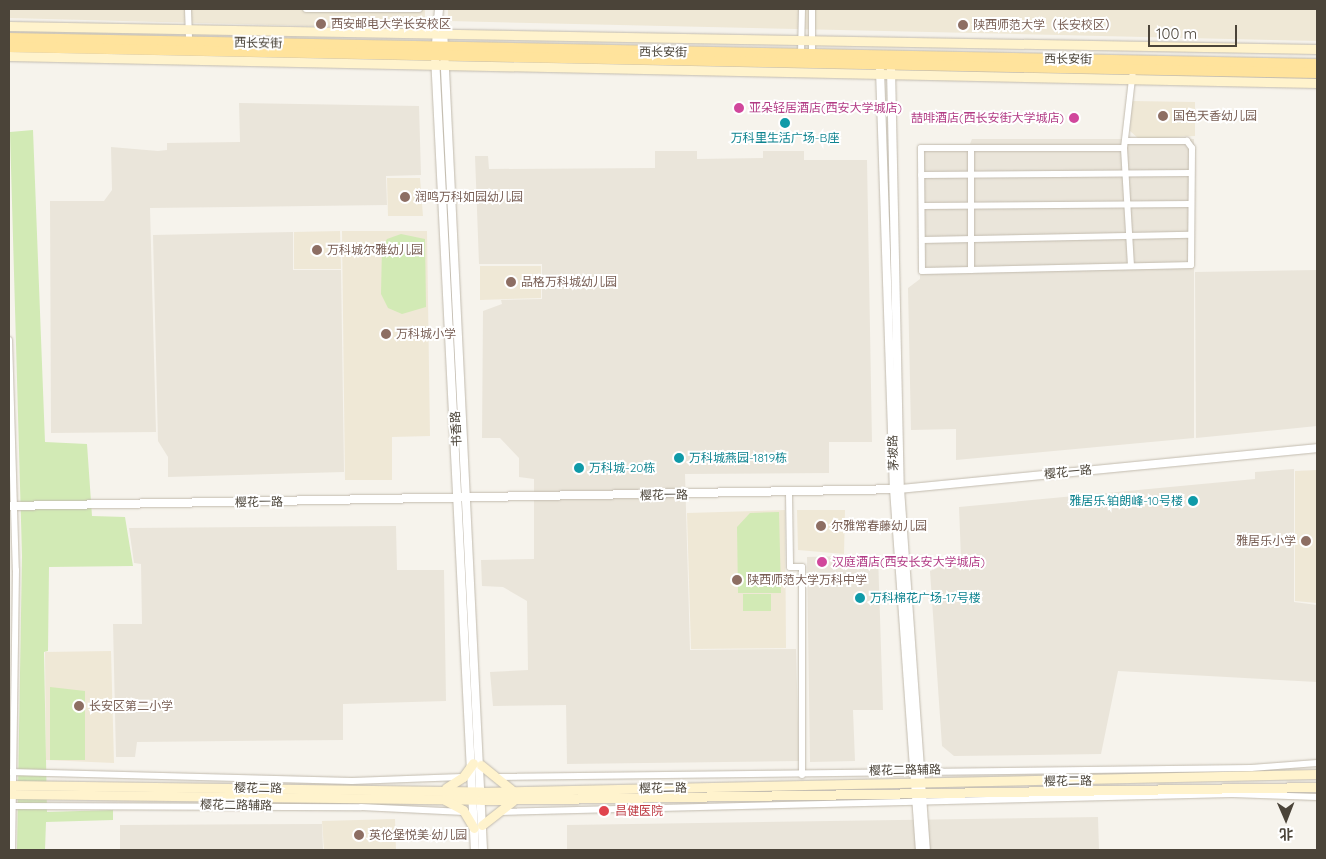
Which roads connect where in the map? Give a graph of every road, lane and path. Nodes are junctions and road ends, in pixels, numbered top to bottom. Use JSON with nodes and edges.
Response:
{"nodes":[{"id":1,"x":188,"y":9,"type":"edge"},
{"id":2,"x":306,"y":9,"type":"edge"},
{"id":3,"x":419,"y":9,"type":"edge"},
{"id":4,"x":440,"y":9,"type":"edge"},
{"id":5,"x":802,"y":9,"type":"edge"},
{"id":6,"x":812,"y":9,"type":"edge"},
{"id":7,"x":9,"y":26,"type":"edge"},
{"id":8,"x":189,"y":28,"type":"junction"},
{"id":9,"x":441,"y":32,"type":"junction"},
{"id":10,"x":802,"y":42,"type":"junction"},
{"id":11,"x":812,"y":42,"type":"junction"},
{"id":12,"x":189,"y":47,"type":"junction"},
{"id":13,"x":9,"y":48,"type":"edge"},
{"id":14,"x":1317,"y":49,"type":"edge"},
{"id":15,"x":807,"y":53,"type":"junction"},
{"id":16,"x":442,"y":56,"type":"junction"},
{"id":17,"x":887,"y":63,"type":"junction"},
{"id":18,"x":1317,"y":64,"type":"edge"},
{"id":19,"x":1317,"y":73,"type":"edge"},
{"id":20,"x":1133,"y":74,"type":"junction"},
{"id":21,"x":880,"y":75,"type":"junction"},
{"id":22,"x":1317,"y":83,"type":"edge"},
{"id":23,"x":892,"y":97,"type":"junction"},
{"id":24,"x":881,"y":98,"type":"junction"},
{"id":25,"x":1125,"y":145,"type":"junction"},
{"id":26,"x":971,"y":149,"type":"junction"},
{"id":27,"x":1191,"y":173,"type":"junction"},
{"id":28,"x":921,"y":175,"type":"junction"},
{"id":29,"x":972,"y":175,"type":"junction"},
{"id":30,"x":1124,"y":176,"type":"junction"},
{"id":31,"x":1191,"y":204,"type":"junction"},
{"id":32,"x":922,"y":206,"type":"junction"},
{"id":33,"x":971,"y":206,"type":"junction"},
{"id":34,"x":1130,"y":206,"type":"junction"},
{"id":35,"x":1131,"y":235,"type":"junction"},
{"id":36,"x":1191,"y":235,"type":"junction"},
{"id":37,"x":971,"y":239,"type":"junction"},
{"id":38,"x":922,"y":240,"type":"junction"},
{"id":39,"x":1131,"y":266,"type":"junction"},
{"id":40,"x":971,"y":270,"type":"junction"},
{"id":41,"x":9,"y":340,"type":"edge"},
{"id":42,"x":1317,"y":448,"type":"edge"},
{"id":43,"x":897,"y":489,"type":"junction"},
{"id":44,"x":788,"y":493,"type":"junction"},
{"id":45,"x":463,"y":498,"type":"junction"},
{"id":46,"x":12,"y":506,"type":"edge"},
{"id":47,"x":1317,"y":763,"type":"edge"},
{"id":48,"x":477,"y":764,"type":"junction"},
{"id":49,"x":917,"y":770,"type":"junction"},
{"id":50,"x":11,"y":772,"type":"edge"},
{"id":51,"x":1317,"y":774,"type":"edge"},
{"id":52,"x":802,"y":775,"type":"junction"},
{"id":53,"x":464,"y":777,"type":"junction"},
{"id":54,"x":492,"y":777,"type":"junction"},
{"id":55,"x":918,"y":786,"type":"junction"},
{"id":56,"x":1317,"y":787,"type":"edge"},
{"id":57,"x":11,"y":789,"type":"edge"},
{"id":58,"x":446,"y":789,"type":"junction"},
{"id":59,"x":478,"y":795,"type":"junction"},
{"id":60,"x":514,"y":795,"type":"junction"},
{"id":61,"x":1317,"y":797,"type":"edge"},
{"id":62,"x":443,"y":799,"type":"junction"},
{"id":63,"x":919,"y":804,"type":"junction"},
{"id":64,"x":10,"y":806,"type":"edge"},
{"id":65,"x":464,"y":812,"type":"junction"},
{"id":66,"x":494,"y":812,"type":"junction"},
{"id":67,"x":478,"y":826,"type":"junction"},
{"id":68,"x":12,"y":850,"type":"edge"},
{"id":69,"x":475,"y":850,"type":"edge"},
{"id":70,"x":483,"y":850,"type":"edge"},
{"id":71,"x":920,"y":850,"type":"edge"},
{"id":72,"x":926,"y":850,"type":"edge"}],
"edges":[{"from":1,"to":8,"type":"street"},
{"from":2,"to":3,"type":"street"},
{"from":4,"to":9,"type":"street","name":"书香路"},
{"from":5,"to":10,"type":"street"},
{"from":6,"to":11,"type":"street"},
{"from":7,"to":8,"type":"main road"},
{"from":8,"to":9,"type":"main road"},
{"from":8,"to":12,"type":"street"},
{"from":9,"to":10,"type":"main road"},
{"from":9,"to":16,"type":"street","name":"书香路"},
{"from":10,"to":11,"type":"main road"},
{"from":10,"to":15,"type":"street"},
{"from":11,"to":14,"type":"main road"},
{"from":11,"to":15,"type":"street"},
{"from":12,"to":13,"type":"main road","name":"西长安街"},
{"from":12,"to":16,"type":"main road","name":"西长安街"},
{"from":13,"to":16,"type":"main road"},
{"from":15,"to":16,"type":"main road","name":"西长安街"},
{"from":15,"to":17,"type":"main road","name":"西长安街"},
{"from":16,"to":17,"type":"main road","name":"西长安街"},
{"from":16,"to":21,"type":"main road"},
{"from":16,"to":45,"type":"street","name":"书香路"},
{"from":16,"to":45,"type":"street","name":"书香路"},
{"from":17,"to":18,"type":"main road","name":"西长安街"},
{"from":17,"to":20,"type":"main road","name":"西长安街"},
{"from":17,"to":21,"type":"main road"},
{"from":17,"to":23,"type":"street","name":"茅坡路"},
{"from":19,"to":20,"type":"main road","name":"西长安街"},
{"from":20,"to":22,"type":"main road"},
{"from":20,"to":25,"type":"street"},
{"from":21,"to":24,"type":"street","name":"茅坡路"},
{"from":23,"to":24,"type":"street"},
{"from":23,"to":43,"type":"street","name":"茅坡路"},
{"from":24,"to":43,"type":"street","name":"茅坡路"},
{"from":25,"to":26,"type":"street"},
{"from":25,"to":27,"type":"street"},
{"from":25,"to":30,"type":"street"},
{"from":26,"to":28,"type":"street"},
{"from":26,"to":29,"type":"street"},
{"from":27,"to":30,"type":"street"},
{"from":27,"to":31,"type":"street"},
{"from":28,"to":29,"type":"street"},
{"from":28,"to":32,"type":"street"},
{"from":29,"to":30,"type":"street"},
{"from":29,"to":33,"type":"street"},
{"from":30,"to":34,"type":"street"},
{"from":31,"to":34,"type":"street"},
{"from":31,"to":36,"type":"street"},
{"from":32,"to":33,"type":"street"},
{"from":32,"to":38,"type":"street"},
{"from":33,"to":34,"type":"street"},
{"from":33,"to":37,"type":"street"},
{"from":34,"to":35,"type":"street"},
{"from":35,"to":36,"type":"street"},
{"from":35,"to":37,"type":"street"},
{"from":35,"to":39,"type":"street"},
{"from":36,"to":39,"type":"street"},
{"from":37,"to":38,"type":"street"},
{"from":37,"to":40,"type":"street"},
{"from":38,"to":40,"type":"street"},
{"from":39,"to":40,"type":"street"},
{"from":41,"to":46,"type":"street"},
{"from":42,"to":43,"type":"street","name":"樱花一路"},
{"from":43,"to":44,"type":"street","name":"樱花一路"},
{"from":43,"to":49,"type":"street","name":"茅坡路"},
{"from":44,"to":45,"type":"street","name":"樱花一路"},
{"from":44,"to":52,"type":"street"},
{"from":45,"to":46,"type":"street","name":"樱花一路"},
{"from":45,"to":48,"type":"street","name":"书香路"},
{"from":46,"to":50,"type":"street"},
{"from":47,"to":49,"type":"street","name":"樱花二路辅路"},
{"from":48,"to":53,"type":"main road"},
{"from":48,"to":54,"type":"main road"},
{"from":48,"to":59,"type":"street","name":"书香路"},
{"from":49,"to":52,"type":"street","name":"樱花二路辅路"},
{"from":49,"to":55,"type":"street","name":"茅坡路"},
{"from":50,"to":53,"type":"street","name":"樱花二路辅路"},
{"from":50,"to":57,"type":"street"},
{"from":51,"to":55,"type":"main road","name":"樱花二路"},
{"from":52,"to":54,"type":"street","name":"樱花二路辅路"},
{"from":53,"to":58,"type":"main road"},
{"from":54,"to":60,"type":"main road"},
{"from":55,"to":56,"type":"main road","name":"樱花二路"},
{"from":55,"to":60,"type":"main road","name":"樱花二路"},
{"from":55,"to":63,"type":"street","name":"茅坡路"},
{"from":57,"to":58,"type":"main road","name":"樱花二路"},
{"from":57,"to":62,"type":"main road","name":"樱花二路"},
{"from":57,"to":64,"type":"street"},
{"from":58,"to":59,"type":"main road","name":"樱花二路"},
{"from":59,"to":60,"type":"main road","name":"樱花二路"},
{"from":59,"to":62,"type":"main road","name":"樱花二路"},
{"from":59,"to":67,"type":"street","name":"书香路"},
{"from":60,"to":66,"type":"main road"},
{"from":61,"to":63,"type":"street"},
{"from":62,"to":65,"type":"main road"},
{"from":63,"to":66,"type":"street"},
{"from":63,"to":71,"type":"street","name":"茅坡路"},
{"from":63,"to":72,"type":"street","name":"茅坡路"},
{"from":64,"to":65,"type":"street","name":"樱花二路辅路"},
{"from":64,"to":68,"type":"street"},
{"from":65,"to":67,"type":"main road"},
{"from":66,"to":67,"type":"main road"},
{"from":67,"to":69,"type":"street","name":"书香路"},
{"from":67,"to":70,"type":"street","name":"书香路"}]}
